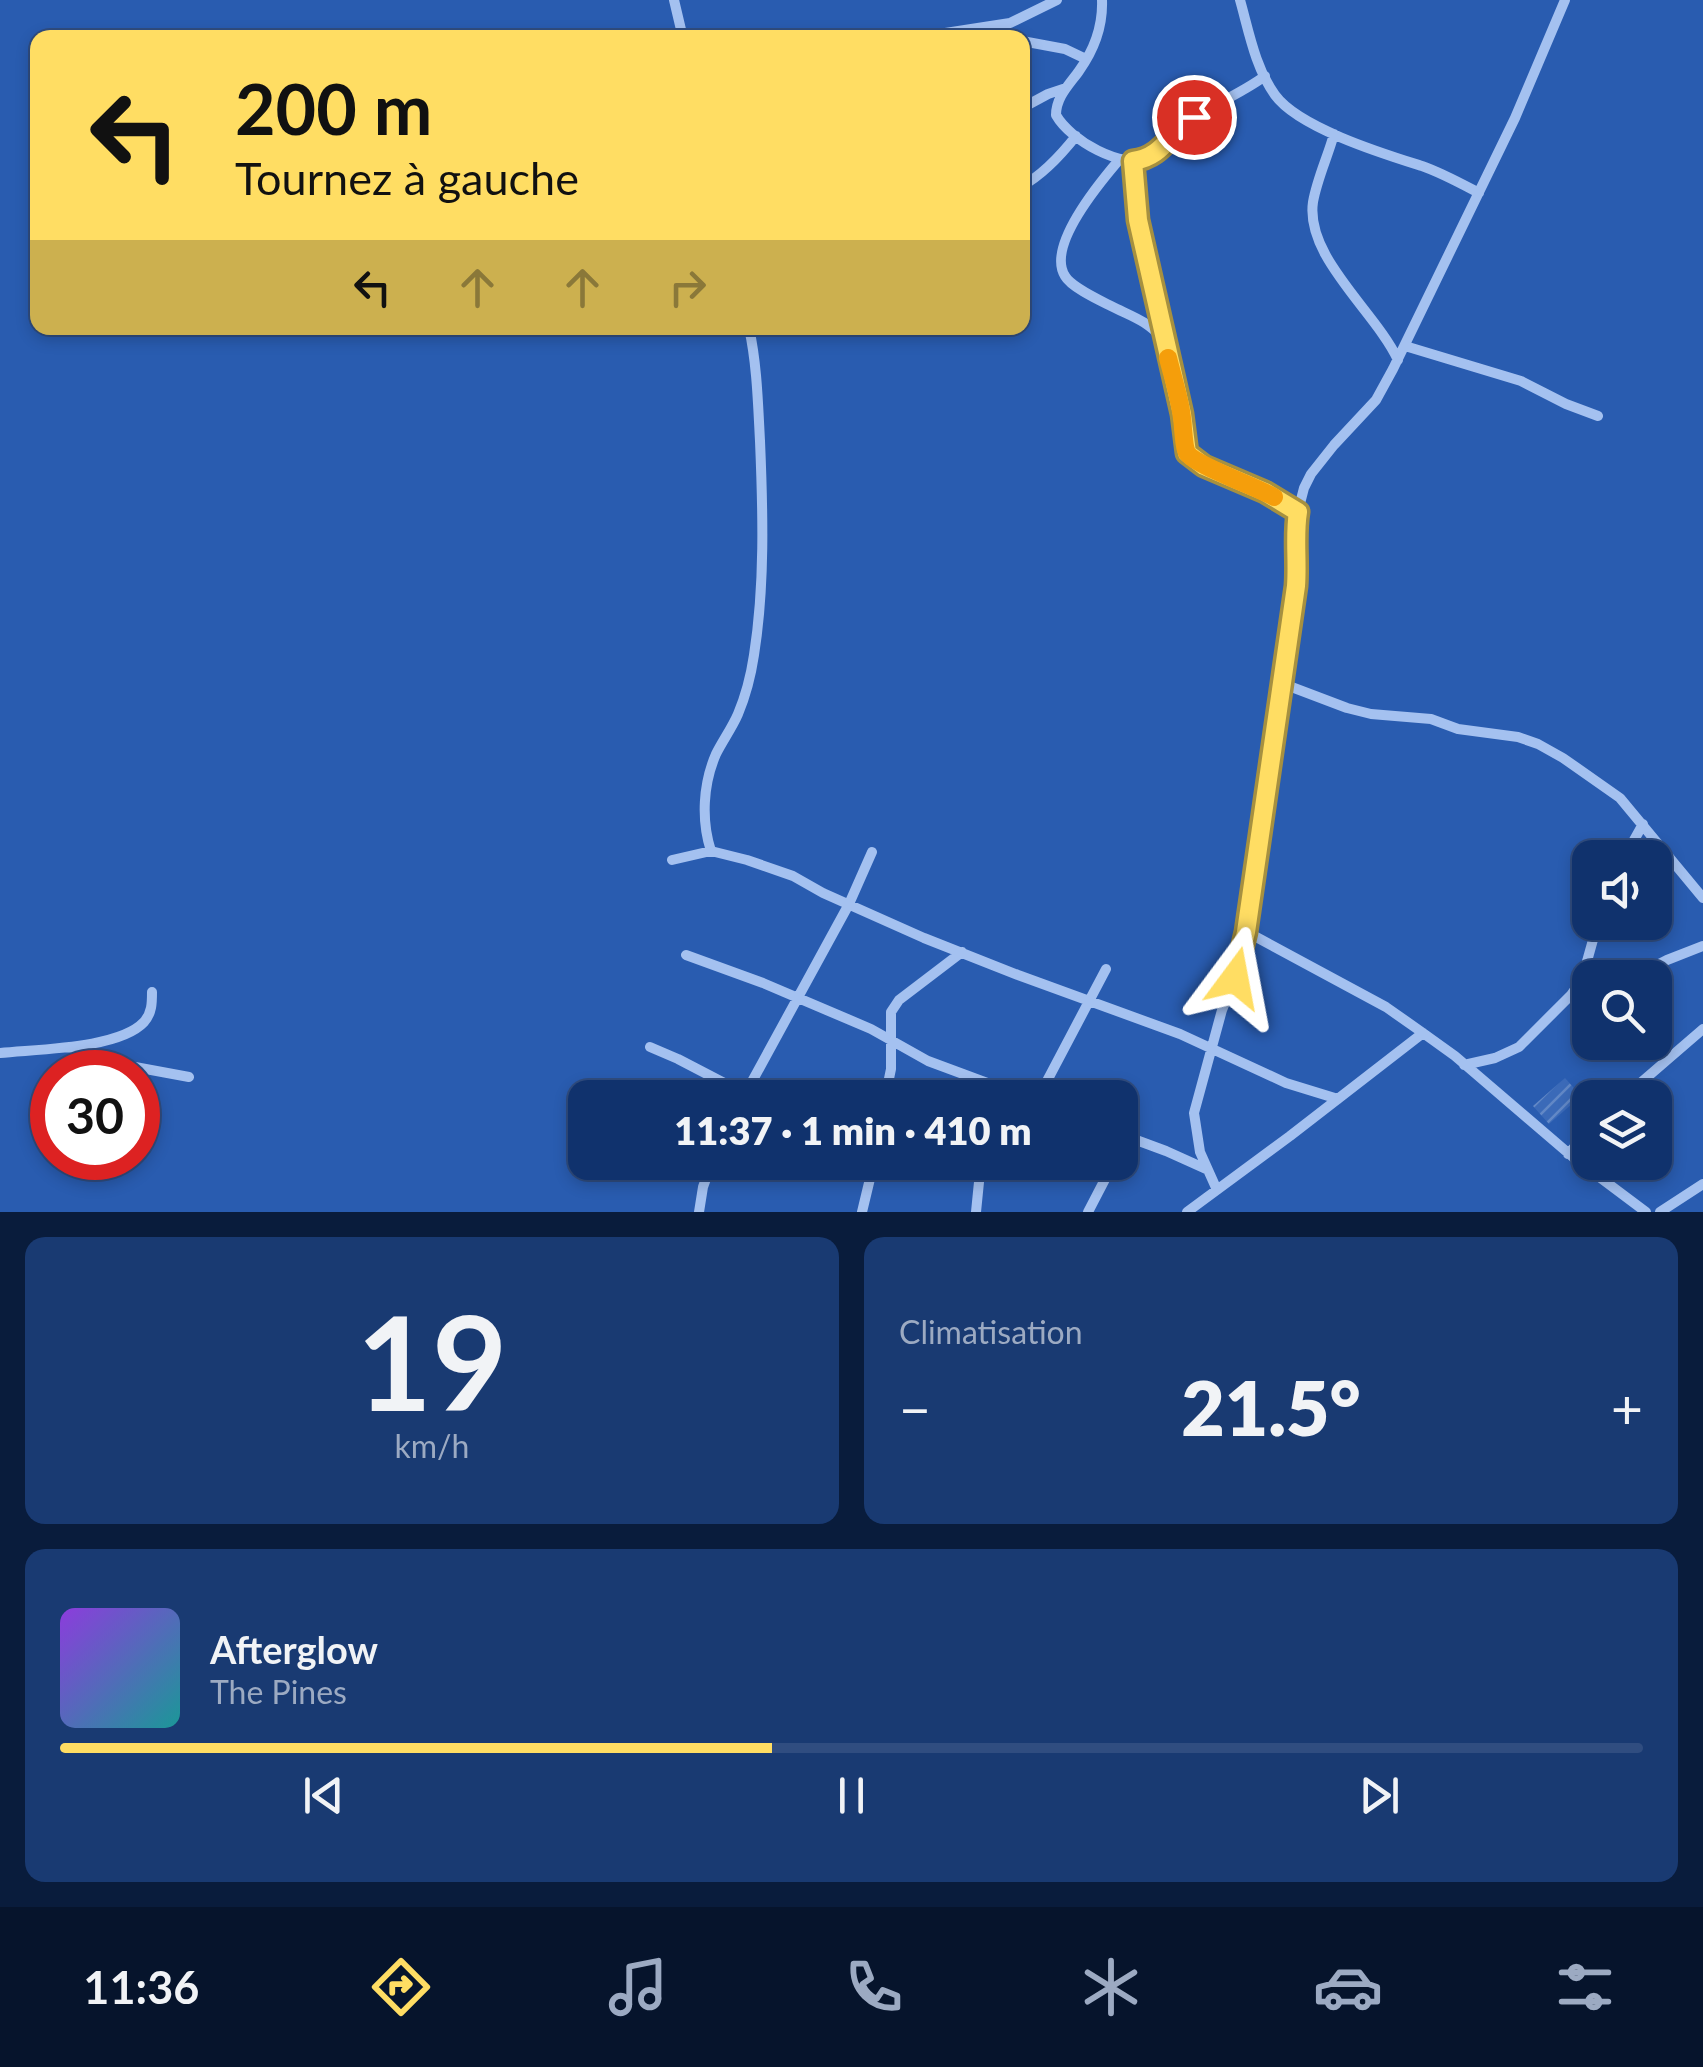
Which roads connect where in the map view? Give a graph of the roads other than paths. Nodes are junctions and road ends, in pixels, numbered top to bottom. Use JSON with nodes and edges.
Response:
{"nodes":[{"id":1,"x":674,"y":0,"type":"edge"},
{"id":2,"x":1057,"y":0,"type":"edge"},
{"id":3,"x":1102,"y":0,"type":"edge"},
{"id":4,"x":1240,"y":0,"type":"edge"},
{"id":5,"x":1565,"y":0,"type":"edge"},
{"id":6,"x":681,"y":30,"type":"edge"},
{"id":7,"x":964,"y":30,"type":"edge"},
{"id":8,"x":1030,"y":43,"type":"edge"},
{"id":9,"x":1086,"y":59,"type":"junction"},
{"id":10,"x":1265,"y":76,"type":"junction"},
{"id":11,"x":1066,"y":88,"type":"junction"},
{"id":12,"x":1030,"y":104,"type":"edge"},
{"id":13,"x":1334,"y":134,"type":"junction"},
{"id":14,"x":1076,"y":136,"type":"junction"},
{"id":15,"x":1119,"y":160,"type":"junction"},
{"id":16,"x":1133,"y":161,"type":"junction"},
{"id":17,"x":1030,"y":181,"type":"edge"},
{"id":18,"x":1479,"y":192,"type":"junction"},
{"id":19,"x":750,"y":335,"type":"edge"},
{"id":20,"x":1164,"y":340,"type":"junction"},
{"id":21,"x":1404,"y":346,"type":"junction"},
{"id":22,"x":1398,"y":360,"type":"junction"},
{"id":23,"x":1598,"y":416,"type":"dead end"},
{"id":24,"x":1298,"y":512,"type":"junction"},
{"id":25,"x":1280,"y":683,"type":"junction"},
{"id":26,"x":1643,"y":824,"type":"junction"},
{"id":27,"x":1634,"y":840,"type":"edge"},
{"id":28,"x":711,"y":851,"type":"junction"},
{"id":29,"x":872,"y":852,"type":"dead end"},
{"id":30,"x":672,"y":860,"type":"dead end"},
{"id":31,"x":1703,"y":898,"type":"edge"},
{"id":32,"x":849,"y":904,"type":"junction"},
{"id":33,"x":1246,"y":932,"type":"junction"},
{"id":34,"x":1703,"y":946,"type":"edge"},
{"id":35,"x":962,"y":952,"type":"junction"},
{"id":36,"x":686,"y":955,"type":"dead end"},
{"id":37,"x":1667,"y":960,"type":"edge"},
{"id":38,"x":1106,"y":969,"type":"dead end"},
{"id":39,"x":152,"y":992,"type":"dead end"},
{"id":40,"x":1572,"y":994,"type":"edge"},
{"id":41,"x":797,"y":998,"type":"junction"},
{"id":42,"x":1090,"y":1000,"type":"junction"},
{"id":43,"x":1703,"y":1029,"type":"edge"},
{"id":44,"x":1423,"y":1033,"type":"junction"},
{"id":45,"x":890,"y":1039,"type":"junction"},
{"id":46,"x":68,"y":1047,"type":"junction"},
{"id":47,"x":650,"y":1047,"type":"dead end"},
{"id":48,"x":1212,"y":1048,"type":"junction"},
{"id":49,"x":0,"y":1053,"type":"edge"},
{"id":50,"x":1464,"y":1065,"type":"junction"},
{"id":51,"x":189,"y":1077,"type":"dead end"},
{"id":52,"x":715,"y":1080,"type":"edge"},
{"id":53,"x":755,"y":1080,"type":"edge"},
{"id":54,"x":889,"y":1080,"type":"edge"},
{"id":55,"x":979,"y":1080,"type":"edge"},
{"id":56,"x":1048,"y":1080,"type":"edge"},
{"id":57,"x":1644,"y":1080,"type":"edge"},
{"id":58,"x":1338,"y":1100,"type":"junction"},
{"id":59,"x":1138,"y":1141,"type":"edge"},
{"id":60,"x":1572,"y":1150,"type":"edge"},
{"id":61,"x":1568,"y":1154,"type":"junction"},
{"id":62,"x":1206,"y":1169,"type":"junction"},
{"id":63,"x":706,"y":1180,"type":"edge"},
{"id":64,"x":870,"y":1180,"type":"edge"},
{"id":65,"x":979,"y":1180,"type":"edge"},
{"id":66,"x":1105,"y":1180,"type":"edge"},
{"id":67,"x":1703,"y":1184,"type":"edge"},
{"id":68,"x":1217,"y":1190,"type":"junction"},
{"id":69,"x":699,"y":1212,"type":"edge"},
{"id":70,"x":862,"y":1212,"type":"edge"},
{"id":71,"x":976,"y":1212,"type":"edge"},
{"id":72,"x":1088,"y":1212,"type":"edge"},
{"id":73,"x":1187,"y":1212,"type":"edge"},
{"id":74,"x":1646,"y":1212,"type":"edge"},
{"id":75,"x":1660,"y":1212,"type":"edge"}],
"edges":[{"from":1,"to":6,"type":"street"},
{"from":2,"to":7,"type":"street"},
{"from":3,"to":9,"type":"street"},
{"from":4,"to":10,"type":"street"},
{"from":5,"to":18,"type":"street"},
{"from":8,"to":9,"type":"street"},
{"from":9,"to":11,"type":"street"},
{"from":10,"to":13,"type":"street"},
{"from":10,"to":16,"type":"street"},
{"from":11,"to":12,"type":"street"},
{"from":11,"to":14,"type":"street"},
{"from":13,"to":18,"type":"street"},
{"from":13,"to":22,"type":"street"},
{"from":14,"to":15,"type":"street"},
{"from":14,"to":17,"type":"street"},
{"from":15,"to":16,"type":"street"},
{"from":15,"to":20,"type":"street"},
{"from":16,"to":20,"type":"street"},
{"from":18,"to":21,"type":"street"},
{"from":19,"to":28,"type":"street"},
{"from":20,"to":24,"type":"street"},
{"from":21,"to":22,"type":"street"},
{"from":21,"to":23,"type":"street"},
{"from":22,"to":24,"type":"street"},
{"from":24,"to":25,"type":"street"},
{"from":25,"to":26,"type":"street"},
{"from":25,"to":33,"type":"street"},
{"from":26,"to":27,"type":"street"},
{"from":26,"to":31,"type":"street"},
{"from":28,"to":30,"type":"street"},
{"from":28,"to":32,"type":"street"},
{"from":29,"to":32,"type":"street"},
{"from":32,"to":35,"type":"street"},
{"from":32,"to":41,"type":"street"},
{"from":33,"to":44,"type":"street"},
{"from":33,"to":48,"type":"street"},
{"from":34,"to":37,"type":"street"},
{"from":35,"to":42,"type":"street"},
{"from":35,"to":45,"type":"street"},
{"from":36,"to":41,"type":"street"},
{"from":38,"to":42,"type":"street"},
{"from":39,"to":46,"type":"street"},
{"from":40,"to":50,"type":"street"},
{"from":41,"to":45,"type":"street"},
{"from":41,"to":53,"type":"street"},
{"from":42,"to":48,"type":"street"},
{"from":42,"to":56,"type":"street"},
{"from":43,"to":57,"type":"street"},
{"from":44,"to":50,"type":"street"},
{"from":44,"to":58,"type":"street"},
{"from":45,"to":54,"type":"street"},
{"from":45,"to":55,"type":"street"},
{"from":46,"to":49,"type":"street"},
{"from":46,"to":51,"type":"street"},
{"from":47,"to":52,"type":"street"},
{"from":48,"to":58,"type":"street"},
{"from":48,"to":62,"type":"street"},
{"from":50,"to":61,"type":"street"},
{"from":58,"to":68,"type":"street"},
{"from":59,"to":62,"type":"street"},
{"from":60,"to":61,"type":"street"},
{"from":61,"to":74,"type":"street"},
{"from":62,"to":68,"type":"street"},
{"from":63,"to":69,"type":"street"},
{"from":64,"to":70,"type":"street"},
{"from":65,"to":71,"type":"street"},
{"from":66,"to":72,"type":"street"},
{"from":67,"to":75,"type":"street"},
{"from":68,"to":73,"type":"street"}]}
